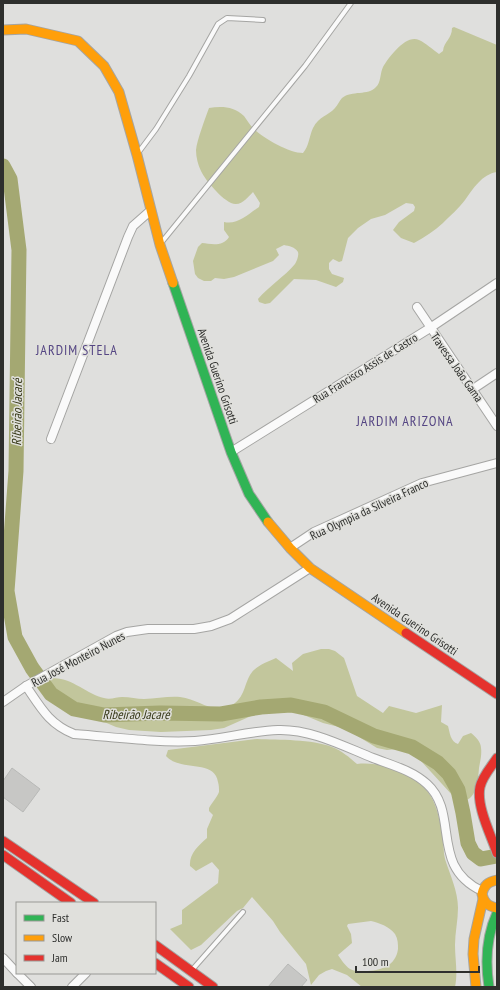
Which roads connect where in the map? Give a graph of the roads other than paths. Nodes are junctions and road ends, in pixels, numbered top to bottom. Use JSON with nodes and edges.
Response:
{"nodes":[{"id":1,"x":351,"y":3,"type":"edge"},
{"id":2,"x":263,"y":20,"type":"dead end"},
{"id":3,"x":3,"y":30,"type":"edge"},
{"id":4,"x":137,"y":155,"type":"junction"},
{"id":5,"x":150,"y":211,"type":"junction"},
{"id":6,"x":160,"y":245,"type":"junction"},
{"id":7,"x":497,"y":283,"type":"edge"},
{"id":8,"x":416,"y":307,"type":"dead end"},
{"id":9,"x":430,"y":328,"type":"junction"},
{"id":10,"x":497,"y":373,"type":"edge"},
{"id":11,"x":473,"y":389,"type":"junction"},
{"id":12,"x":497,"y":426,"type":"edge"},
{"id":13,"x":50,"y":439,"type":"dead end"},
{"id":14,"x":231,"y":452,"type":"junction"},
{"id":15,"x":497,"y":463,"type":"edge"},
{"id":16,"x":290,"y":548,"type":"junction"},
{"id":17,"x":310,"y":568,"type":"junction"},
{"id":18,"x":26,"y":686,"type":"junction"},
{"id":19,"x":497,"y":694,"type":"edge"},
{"id":20,"x":3,"y":702,"type":"edge"},
{"id":21,"x":497,"y":758,"type":"edge"},
{"id":22,"x":3,"y":841,"type":"edge"},
{"id":23,"x":496,"y":849,"type":"edge"},
{"id":24,"x":3,"y":855,"type":"edge"},
{"id":25,"x":497,"y":880,"type":"edge"},
{"id":26,"x":483,"y":895,"type":"junction"},
{"id":27,"x":70,"y":902,"type":"edge"},
{"id":28,"x":93,"y":902,"type":"edge"},
{"id":29,"x":244,"y":912,"type":"dead end"},
{"id":30,"x":497,"y":913,"type":"edge"},
{"id":31,"x":156,"y":946,"type":"edge"},
{"id":32,"x":3,"y":958,"type":"edge"},
{"id":33,"x":156,"y":964,"type":"edge"},
{"id":34,"x":191,"y":970,"type":"junction"},
{"id":35,"x":16,"y":972,"type":"edge"},
{"id":36,"x":18,"y":974,"type":"edge"},
{"id":37,"x":85,"y":974,"type":"edge"},
{"id":38,"x":31,"y":987,"type":"edge"},
{"id":39,"x":72,"y":987,"type":"edge"},
{"id":40,"x":189,"y":987,"type":"edge"},
{"id":41,"x":214,"y":987,"type":"edge"},
{"id":42,"x":476,"y":987,"type":"edge"},
{"id":43,"x":489,"y":987,"type":"edge"}],
"edges":[{"from":1,"to":6,"type":"lane"},
{"from":2,"to":4,"type":"lane"},
{"from":3,"to":4,"type":"main road","name":"Avenida Guerino Grisotti"},
{"from":4,"to":5,"type":"main road","name":"Avenida Guerino Grisotti"},
{"from":5,"to":6,"type":"main road","name":"Avenida Guerino Grisotti"},
{"from":5,"to":13,"type":"street"},
{"from":6,"to":14,"type":"main road","name":"Avenida Guerino Grisotti"},
{"from":7,"to":9,"type":"street","name":"Rua Francisco Assis de Castro"},
{"from":8,"to":9,"type":"street","name":"Travessa João Gama"},
{"from":9,"to":11,"type":"street","name":"Travessa João Gama"},
{"from":9,"to":14,"type":"street","name":"Rua Francisco Assis de Castro"},
{"from":10,"to":11,"type":"street"},
{"from":11,"to":12,"type":"street","name":"Travessa João Gama"},
{"from":14,"to":16,"type":"main road","name":"Avenida Guerino Grisotti"},
{"from":15,"to":16,"type":"street","name":"Rua Olympia da Silveira Franco"},
{"from":16,"to":17,"type":"main road","name":"Avenida Guerino Grisotti"},
{"from":17,"to":18,"type":"street","name":"Rua José Monteiro Nunes"},
{"from":17,"to":19,"type":"main road","name":"Avenida Guerino Grisotti"},
{"from":18,"to":20,"type":"street","name":"Rua José Monteiro Nunes"},
{"from":18,"to":26,"type":"street"},
{"from":21,"to":23,"type":"main road"},
{"from":22,"to":28,"type":"main road"},
{"from":24,"to":27,"type":"main road"},
{"from":25,"to":26,"type":"main road"},
{"from":26,"to":30,"type":"main road"},
{"from":26,"to":42,"type":"main road"},
{"from":29,"to":34,"type":"lane"},
{"from":30,"to":43,"type":"main road"},
{"from":31,"to":34,"type":"main road"},
{"from":32,"to":35,"type":"street"},
{"from":33,"to":40,"type":"main road"},
{"from":34,"to":41,"type":"main road"},
{"from":36,"to":38,"type":"street"},
{"from":37,"to":39,"type":"street"}]}
